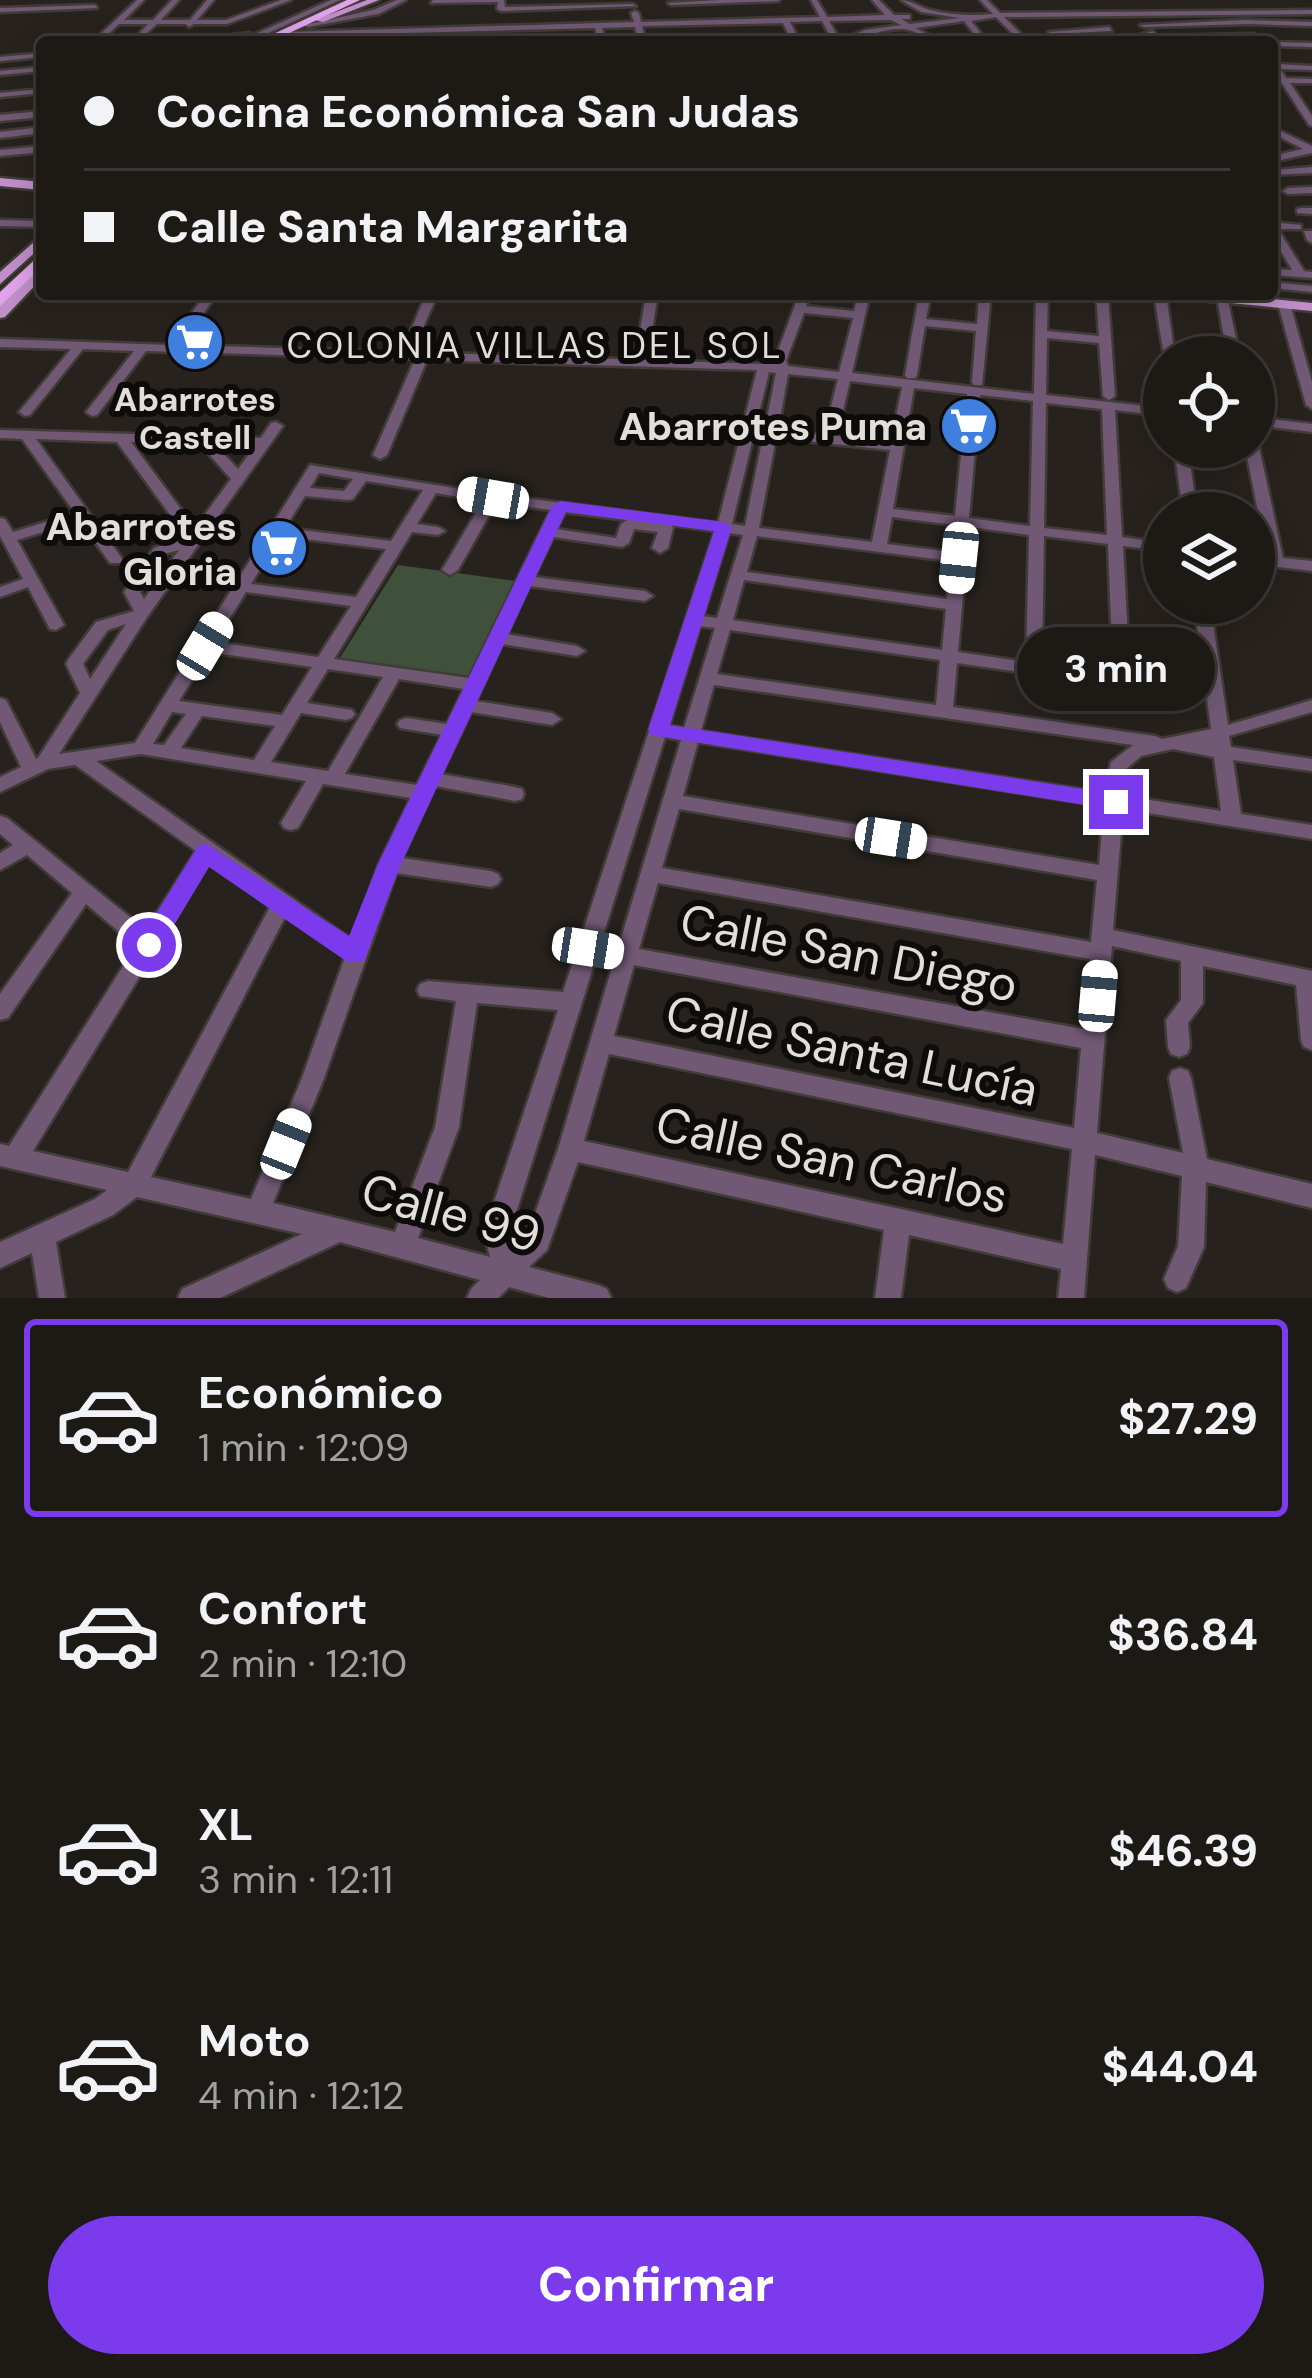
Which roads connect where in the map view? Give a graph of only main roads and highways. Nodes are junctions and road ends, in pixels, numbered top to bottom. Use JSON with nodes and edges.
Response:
{"nodes":[{"id":1,"x":339,"y":0,"type":"edge"},
{"id":2,"x":355,"y":0,"type":"edge"},
{"id":3,"x":366,"y":0,"type":"edge"},
{"id":4,"x":375,"y":0,"type":"edge"},
{"id":5,"x":313,"y":21,"type":"junction"},
{"id":6,"x":265,"y":36,"type":"edge"},
{"id":7,"x":284,"y":36,"type":"edge"},
{"id":8,"x":0,"y":182,"type":"edge"},
{"id":9,"x":36,"y":185,"type":"edge"},
{"id":10,"x":36,"y":248,"type":"edge"},
{"id":11,"x":36,"y":266,"type":"edge"},
{"id":12,"x":36,"y":276,"type":"edge"},
{"id":13,"x":0,"y":284,"type":"edge"},
{"id":14,"x":1243,"y":300,"type":"edge"},
{"id":15,"x":1312,"y":307,"type":"edge"},
{"id":16,"x":1,"y":310,"type":"edge"}],
"edges":[{"from":1,"to":5,"type":"main road"},
{"from":2,"to":5,"type":"highway"},
{"from":3,"to":5,"type":"highway"},
{"from":4,"to":5,"type":"main road"},
{"from":5,"to":6,"type":"highway"},
{"from":5,"to":7,"type":"highway"},
{"from":8,"to":9,"type":"main road"},
{"from":10,"to":13,"type":"highway"},
{"from":11,"to":16,"type":"highway"},
{"from":12,"to":16,"type":"main road"},
{"from":14,"to":15,"type":"main road"}]}
